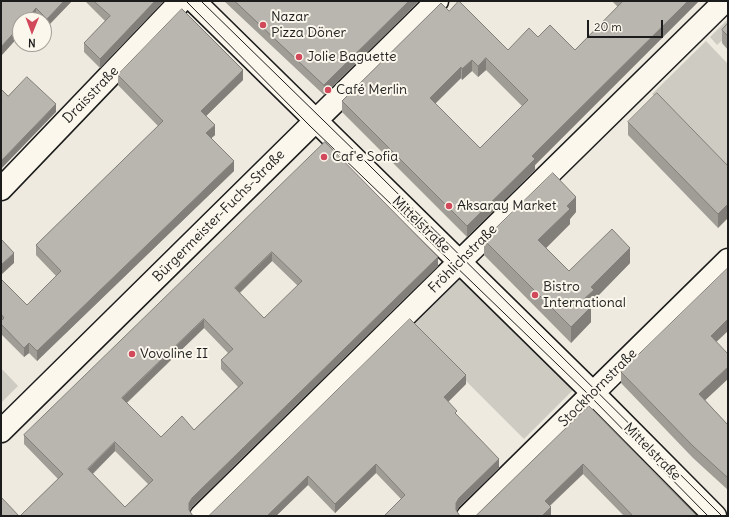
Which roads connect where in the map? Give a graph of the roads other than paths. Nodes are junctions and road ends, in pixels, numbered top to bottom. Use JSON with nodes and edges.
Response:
{"nodes":[{"id":1,"x":181,"y":1,"type":"edge"},
{"id":2,"x":194,"y":1,"type":"edge"},
{"id":3,"x":437,"y":1,"type":"edge"},
{"id":4,"x":725,"y":1,"type":"edge"},
{"id":5,"x":315,"y":121,"type":"junction"},
{"id":6,"x":1,"y":189,"type":"edge"},
{"id":7,"x":728,"y":260,"type":"edge"},
{"id":8,"x":459,"y":262,"type":"junction"},
{"id":9,"x":593,"y":393,"type":"junction"},
{"id":10,"x":1,"y":431,"type":"edge"},
{"id":11,"x":201,"y":516,"type":"edge"},
{"id":12,"x":468,"y":516,"type":"edge"},
{"id":13,"x":715,"y":516,"type":"edge"}],
"edges":[{"from":1,"to":6,"type":"street","name":"Draisstraße"},
{"from":2,"to":5,"type":"street","name":"Mittelstraße"},
{"from":3,"to":5,"type":"street","name":"Bürgermeister-Fuchs-Straße"},
{"from":4,"to":8,"type":"street","name":"Fröhlichstraße"},
{"from":5,"to":8,"type":"street","name":"Mittelstraße"},
{"from":5,"to":10,"type":"street","name":"Bürgermeister-Fuchs-Straße"},
{"from":7,"to":9,"type":"street","name":"Stockhornstraße"},
{"from":8,"to":9,"type":"street","name":"Mittelstraße"},
{"from":8,"to":11,"type":"street","name":"Fröhlichstraße"},
{"from":9,"to":12,"type":"street","name":"Stockhornstraße"},
{"from":9,"to":13,"type":"street","name":"Mittelstraße"}]}
